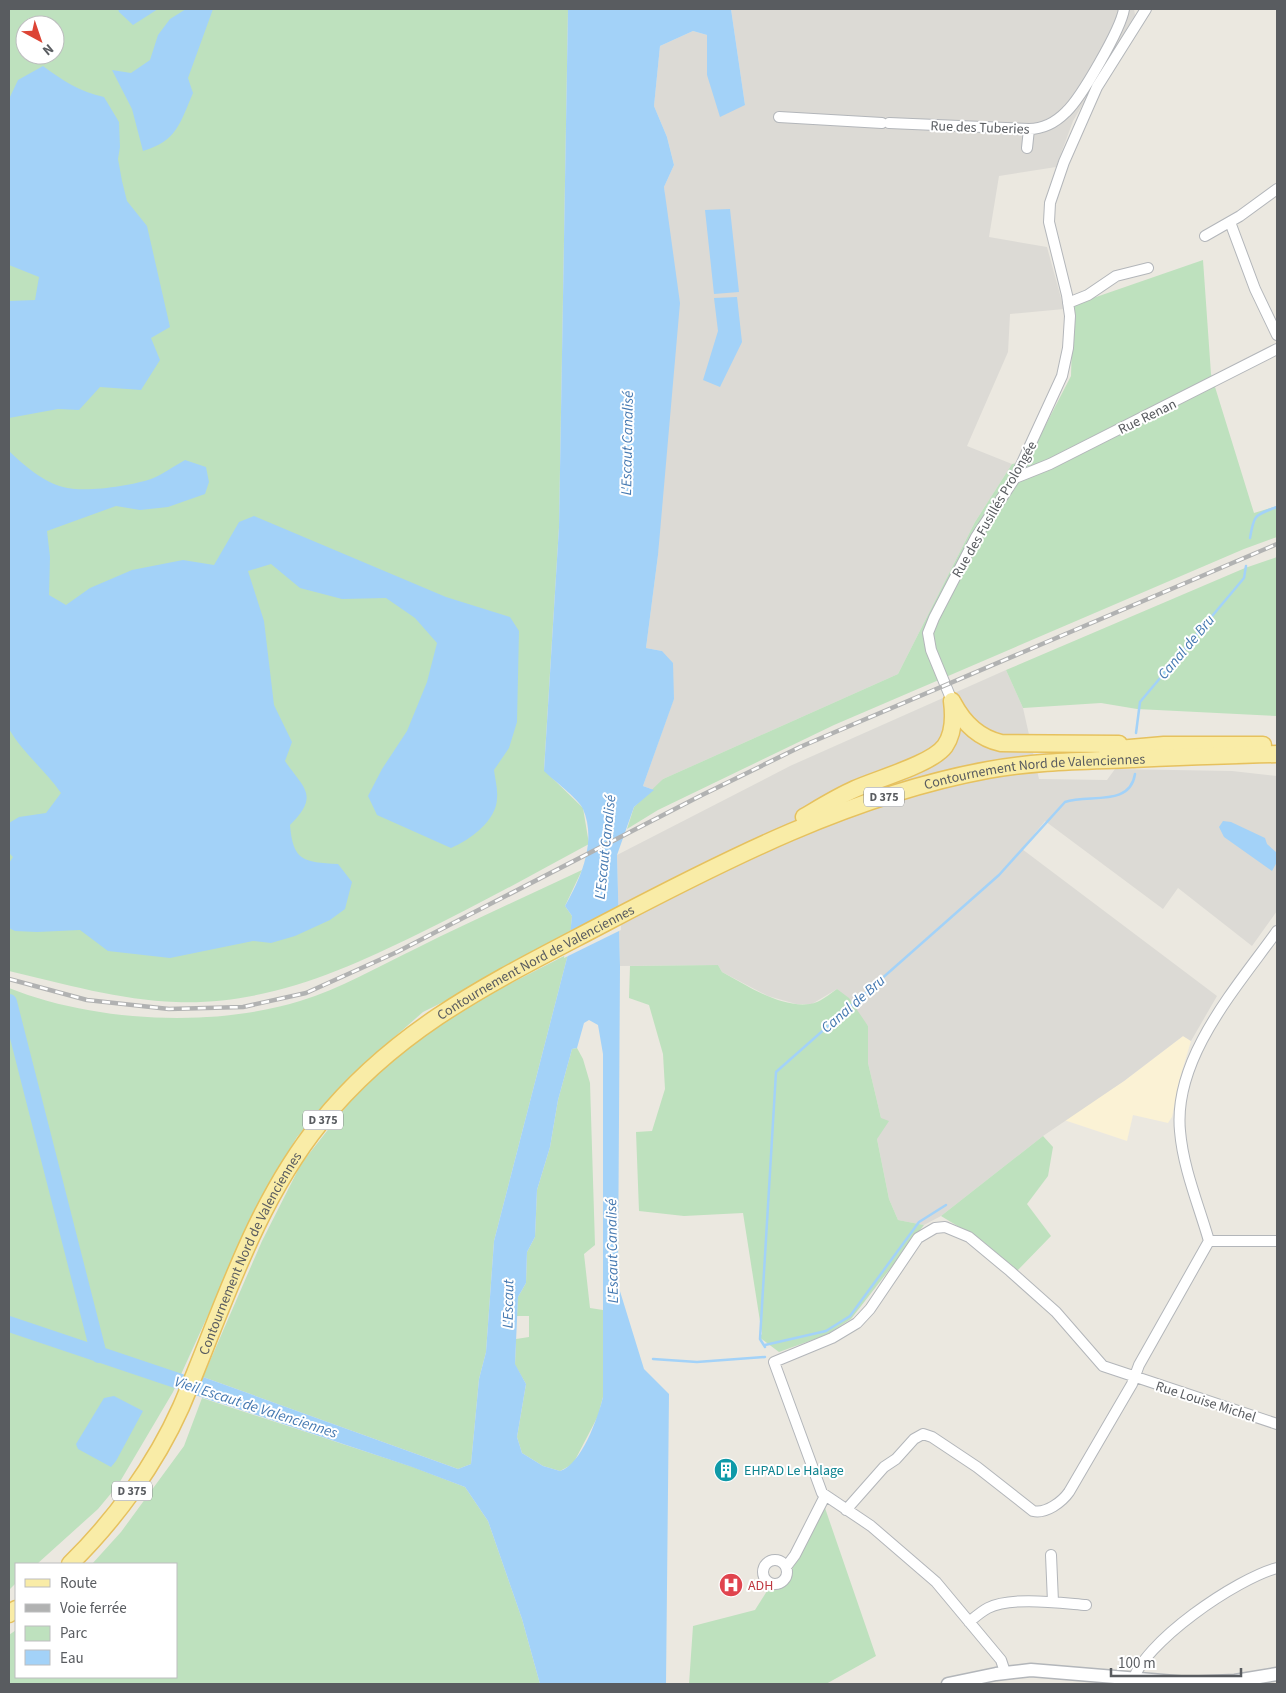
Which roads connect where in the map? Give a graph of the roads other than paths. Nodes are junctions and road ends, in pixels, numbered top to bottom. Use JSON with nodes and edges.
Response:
{"nodes":[{"id":1,"x":1124,"y":9,"type":"edge"},
{"id":2,"x":1146,"y":9,"type":"edge"},
{"id":3,"x":779,"y":118,"type":"dead end"},
{"id":4,"x":1029,"y":129,"type":"junction"},
{"id":5,"x":1027,"y":148,"type":"dead end"},
{"id":6,"x":1277,"y":189,"type":"edge"},
{"id":7,"x":1230,"y":222,"type":"junction"},
{"id":8,"x":1205,"y":236,"type":"dead end"},
{"id":9,"x":1148,"y":268,"type":"dead end"},
{"id":10,"x":1068,"y":303,"type":"junction"},
{"id":11,"x":1277,"y":335,"type":"edge"},
{"id":12,"x":1277,"y":349,"type":"edge"},
{"id":13,"x":1015,"y":478,"type":"junction"},
{"id":14,"x":952,"y":701,"type":"junction"},
{"id":15,"x":1277,"y":739,"type":"edge"},
{"id":16,"x":1164,"y":745,"type":"junction"},
{"id":17,"x":1277,"y":746,"type":"edge"},
{"id":18,"x":1229,"y":749,"type":"junction"},
{"id":19,"x":1277,"y":754,"type":"edge"},
{"id":20,"x":1277,"y":762,"type":"edge"},
{"id":21,"x":1021,"y":765,"type":"junction"},
{"id":22,"x":752,"y":849,"type":"junction"},
{"id":23,"x":1277,"y":931,"type":"edge"},
{"id":24,"x":1209,"y":1241,"type":"junction"},
{"id":25,"x":1277,"y":1241,"type":"edge"},
{"id":26,"x":1135,"y":1378,"type":"junction"},
{"id":27,"x":1277,"y":1424,"type":"edge"},
{"id":28,"x":825,"y":1496,"type":"junction"},
{"id":29,"x":846,"y":1510,"type":"junction"},
{"id":30,"x":1051,"y":1555,"type":"dead end"},
{"id":31,"x":71,"y":1563,"type":"edge"},
{"id":32,"x":786,"y":1567,"type":"dead end"},
{"id":33,"x":1277,"y":1568,"type":"edge"},
{"id":34,"x":1053,"y":1602,"type":"junction"},
{"id":35,"x":1086,"y":1605,"type":"dead end"},
{"id":36,"x":970,"y":1622,"type":"junction"},
{"id":37,"x":1005,"y":1672,"type":"junction"},
{"id":38,"x":1277,"y":1674,"type":"edge"},
{"id":39,"x":1133,"y":1681,"type":"edge"},
{"id":40,"x":948,"y":1684,"type":"edge"}],
"edges":[{"from":1,"to":4,"type":"street","name":"Rue des Tuberies"},
{"from":2,"to":10,"type":"street","name":"Rue des Fusillés Prolongée"},
{"from":3,"to":4,"type":"street","name":"Rue des Tuberies"},
{"from":4,"to":5,"type":"street"},
{"from":6,"to":7,"type":"street"},
{"from":7,"to":8,"type":"street"},
{"from":7,"to":11,"type":"street"},
{"from":9,"to":10,"type":"street"},
{"from":10,"to":13,"type":"street","name":"Rue des Fusillés Prolongée"},
{"from":12,"to":13,"type":"street","name":"Rue Renan"},
{"from":13,"to":14,"type":"street","name":"Rue des Fusillés Prolongée"},
{"from":14,"to":16,"type":"main road"},
{"from":14,"to":22,"type":"main road"},
{"from":15,"to":18,"type":"main road"},
{"from":16,"to":18,"type":"main road"},
{"from":16,"to":21,"type":"main road"},
{"from":17,"to":18,"type":"main road"},
{"from":18,"to":19,"type":"main road","name":"Contournement Nord de Valenciennes","number":"D 375"},
{"from":18,"to":20,"type":"main road"},
{"from":18,"to":21,"type":"main road","name":"Contournement Nord de Valenciennes","number":"D 375"},
{"from":21,"to":22,"type":"main road","name":"Contournement Nord de Valenciennes","number":"D 375"},
{"from":22,"to":31,"type":"main road","name":"Contournement Nord de Valenciennes","number":"D 375"},
{"from":23,"to":24,"type":"street"},
{"from":24,"to":25,"type":"street"},
{"from":24,"to":26,"type":"street"},
{"from":26,"to":27,"type":"street","name":"Rue Louise Michel"},
{"from":26,"to":28,"type":"street","name":"Rue Louise Michel"},
{"from":26,"to":29,"type":"street"},
{"from":28,"to":29,"type":"street"},
{"from":28,"to":32,"type":"street"},
{"from":29,"to":36,"type":"street"},
{"from":30,"to":34,"type":"street"},
{"from":33,"to":39,"type":"street"},
{"from":34,"to":35,"type":"street"},
{"from":34,"to":36,"type":"street"},
{"from":36,"to":37,"type":"street"},
{"from":37,"to":39,"type":"street"},
{"from":37,"to":40,"type":"street"},
{"from":38,"to":39,"type":"street"}]}
